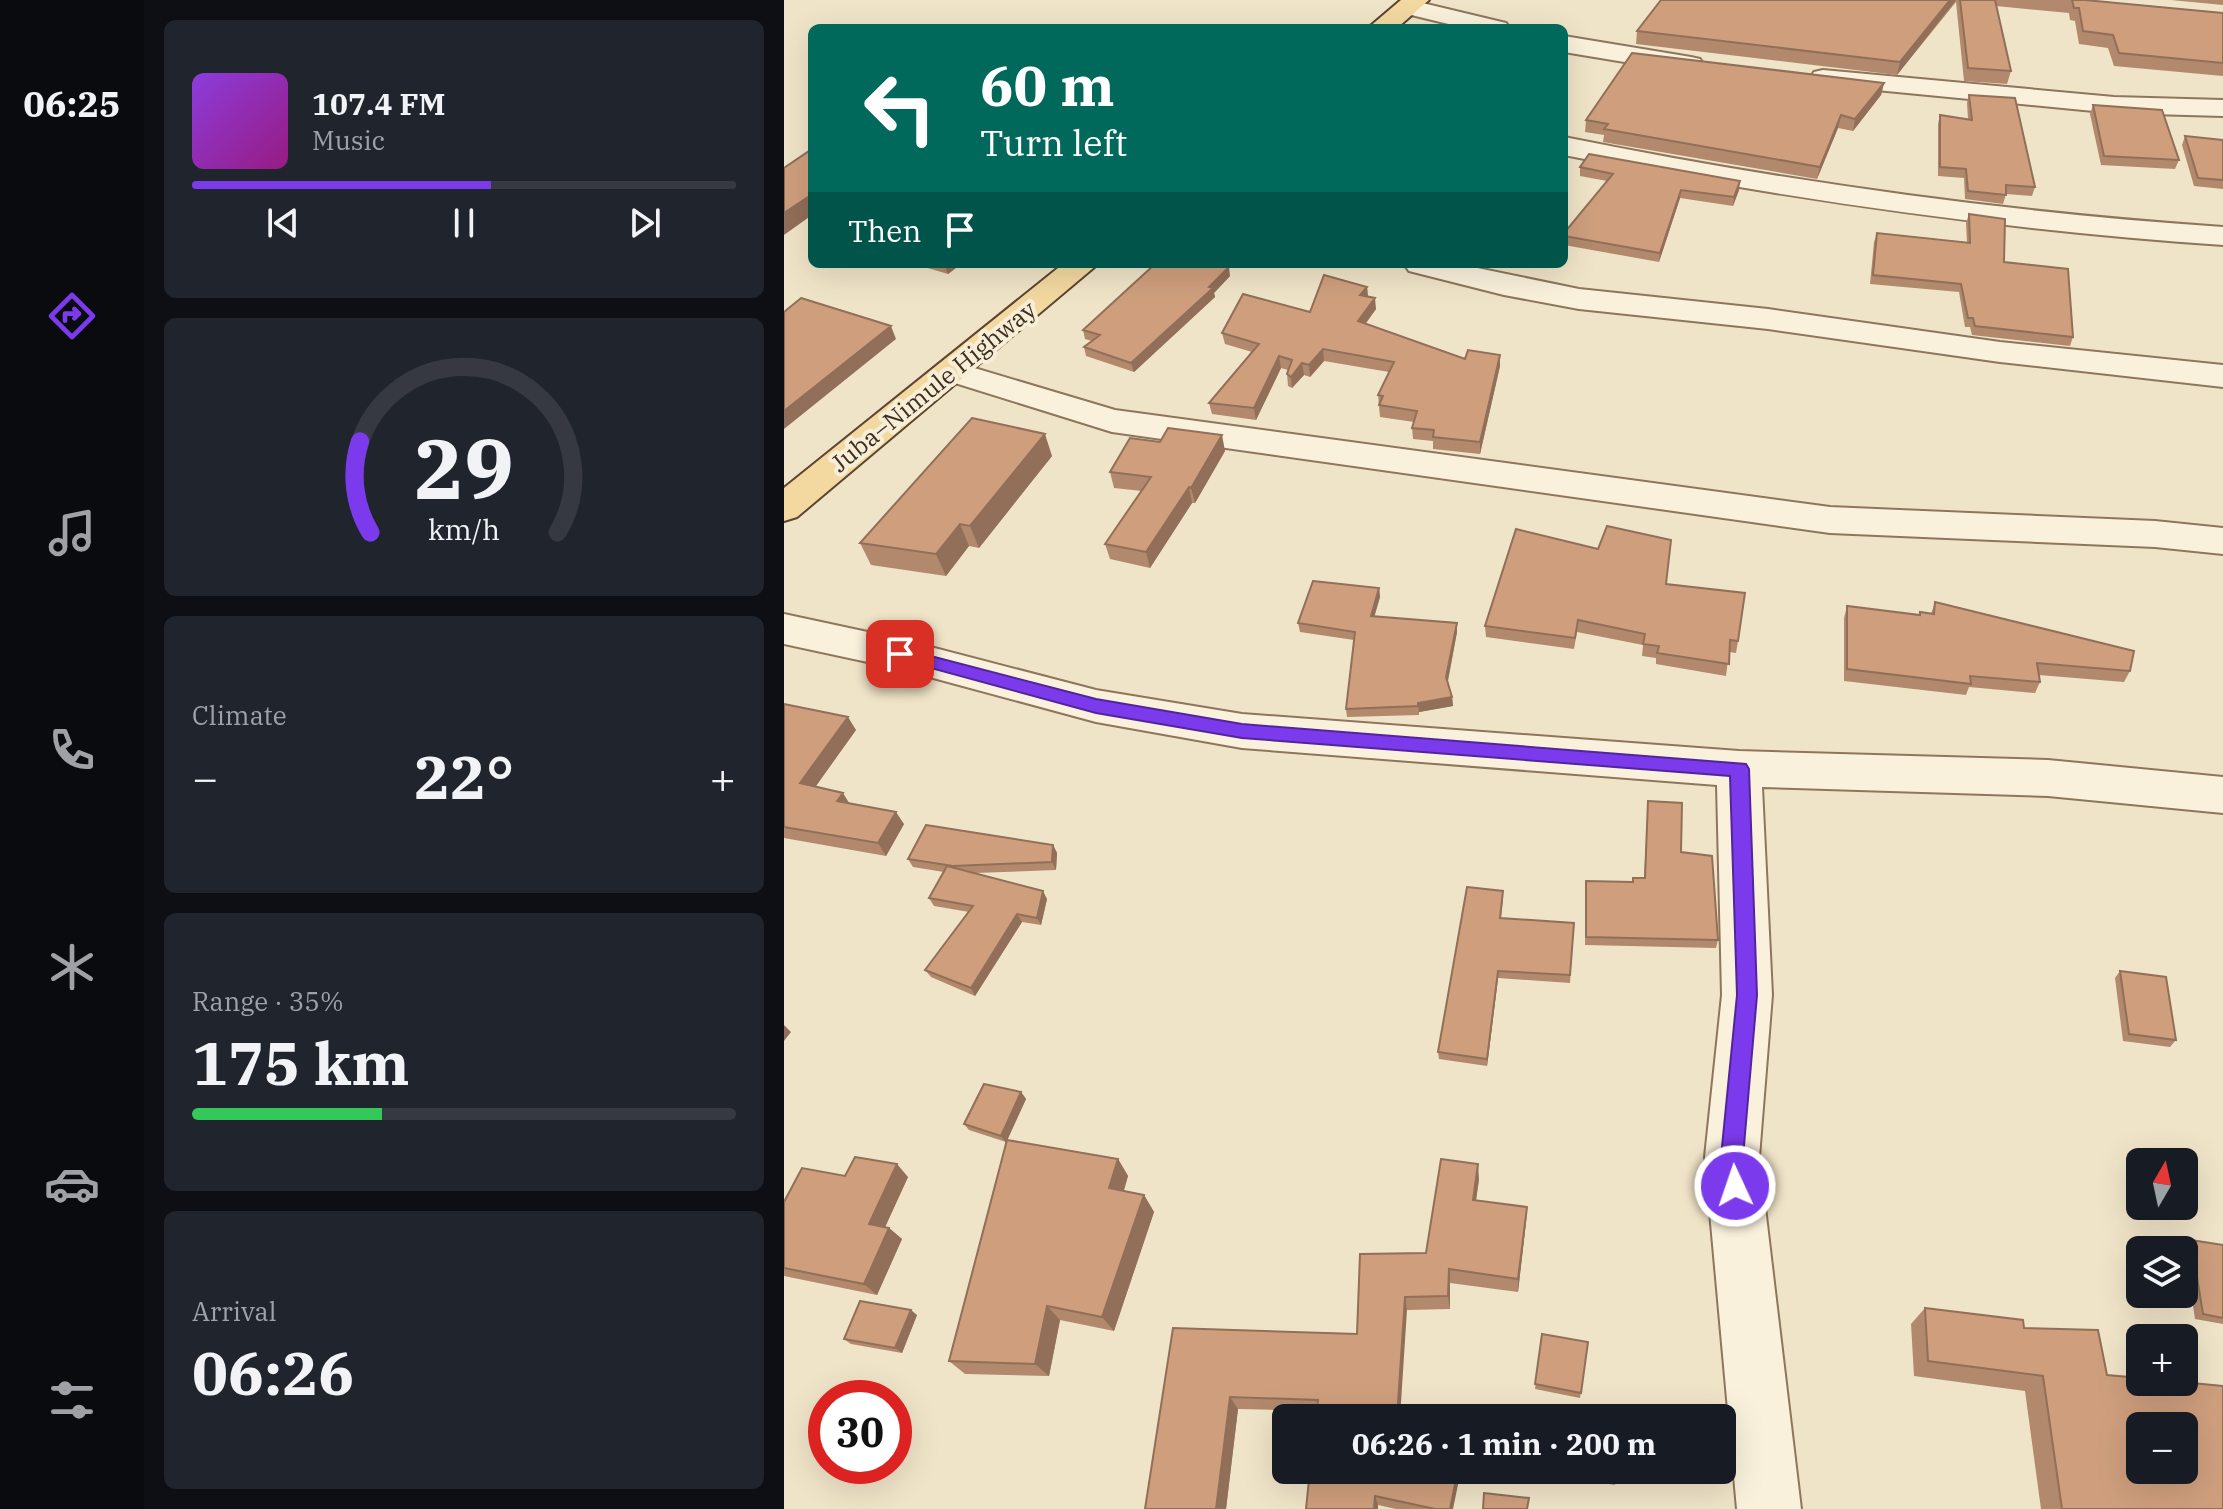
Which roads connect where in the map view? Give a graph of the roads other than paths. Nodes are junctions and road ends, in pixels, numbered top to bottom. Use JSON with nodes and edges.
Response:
{"nodes":[{"id":1,"x":1412,"y":3,"type":"edge"},
{"id":2,"x":1386,"y":24,"type":"edge"},
{"id":3,"x":1483,"y":24,"type":"edge"},
{"id":4,"x":1568,"y":45,"type":"edge"},
{"id":5,"x":1709,"y":68,"type":"edge"},
{"id":6,"x":1802,"y":76,"type":"edge"},
{"id":7,"x":2223,"y":108,"type":"edge"},
{"id":8,"x":1568,"y":147,"type":"edge"},
{"id":9,"x":2223,"y":236,"type":"edge"},
{"id":10,"x":1077,"y":268,"type":"edge"},
{"id":11,"x":1436,"y":268,"type":"edge"},
{"id":12,"x":951,"y":371,"type":"junction"},
{"id":13,"x":2223,"y":376,"type":"edge"},
{"id":14,"x":784,"y":508,"type":"edge"},
{"id":15,"x":2223,"y":541,"type":"edge"},
{"id":16,"x":784,"y":629,"type":"edge"},
{"id":17,"x":1739,"y":769,"type":"junction"},
{"id":18,"x":2223,"y":795,"type":"edge"},
{"id":19,"x":1769,"y":1509,"type":"edge"}],
"edges":[{"from":1,"to":2,"type":"main road"},
{"from":1,"to":3,"type":"street"},
{"from":4,"to":5,"type":"street"},
{"from":6,"to":7,"type":"street"},
{"from":8,"to":9,"type":"street"},
{"from":10,"to":12,"type":"main road","name":"Juba–Nimule Highway"},
{"from":11,"to":13,"type":"street"},
{"from":12,"to":14,"type":"main road","name":"Juba–Nimule Highway"},
{"from":12,"to":15,"type":"street"},
{"from":16,"to":17,"type":"street"},
{"from":17,"to":18,"type":"street"},
{"from":17,"to":19,"type":"street"}]}
